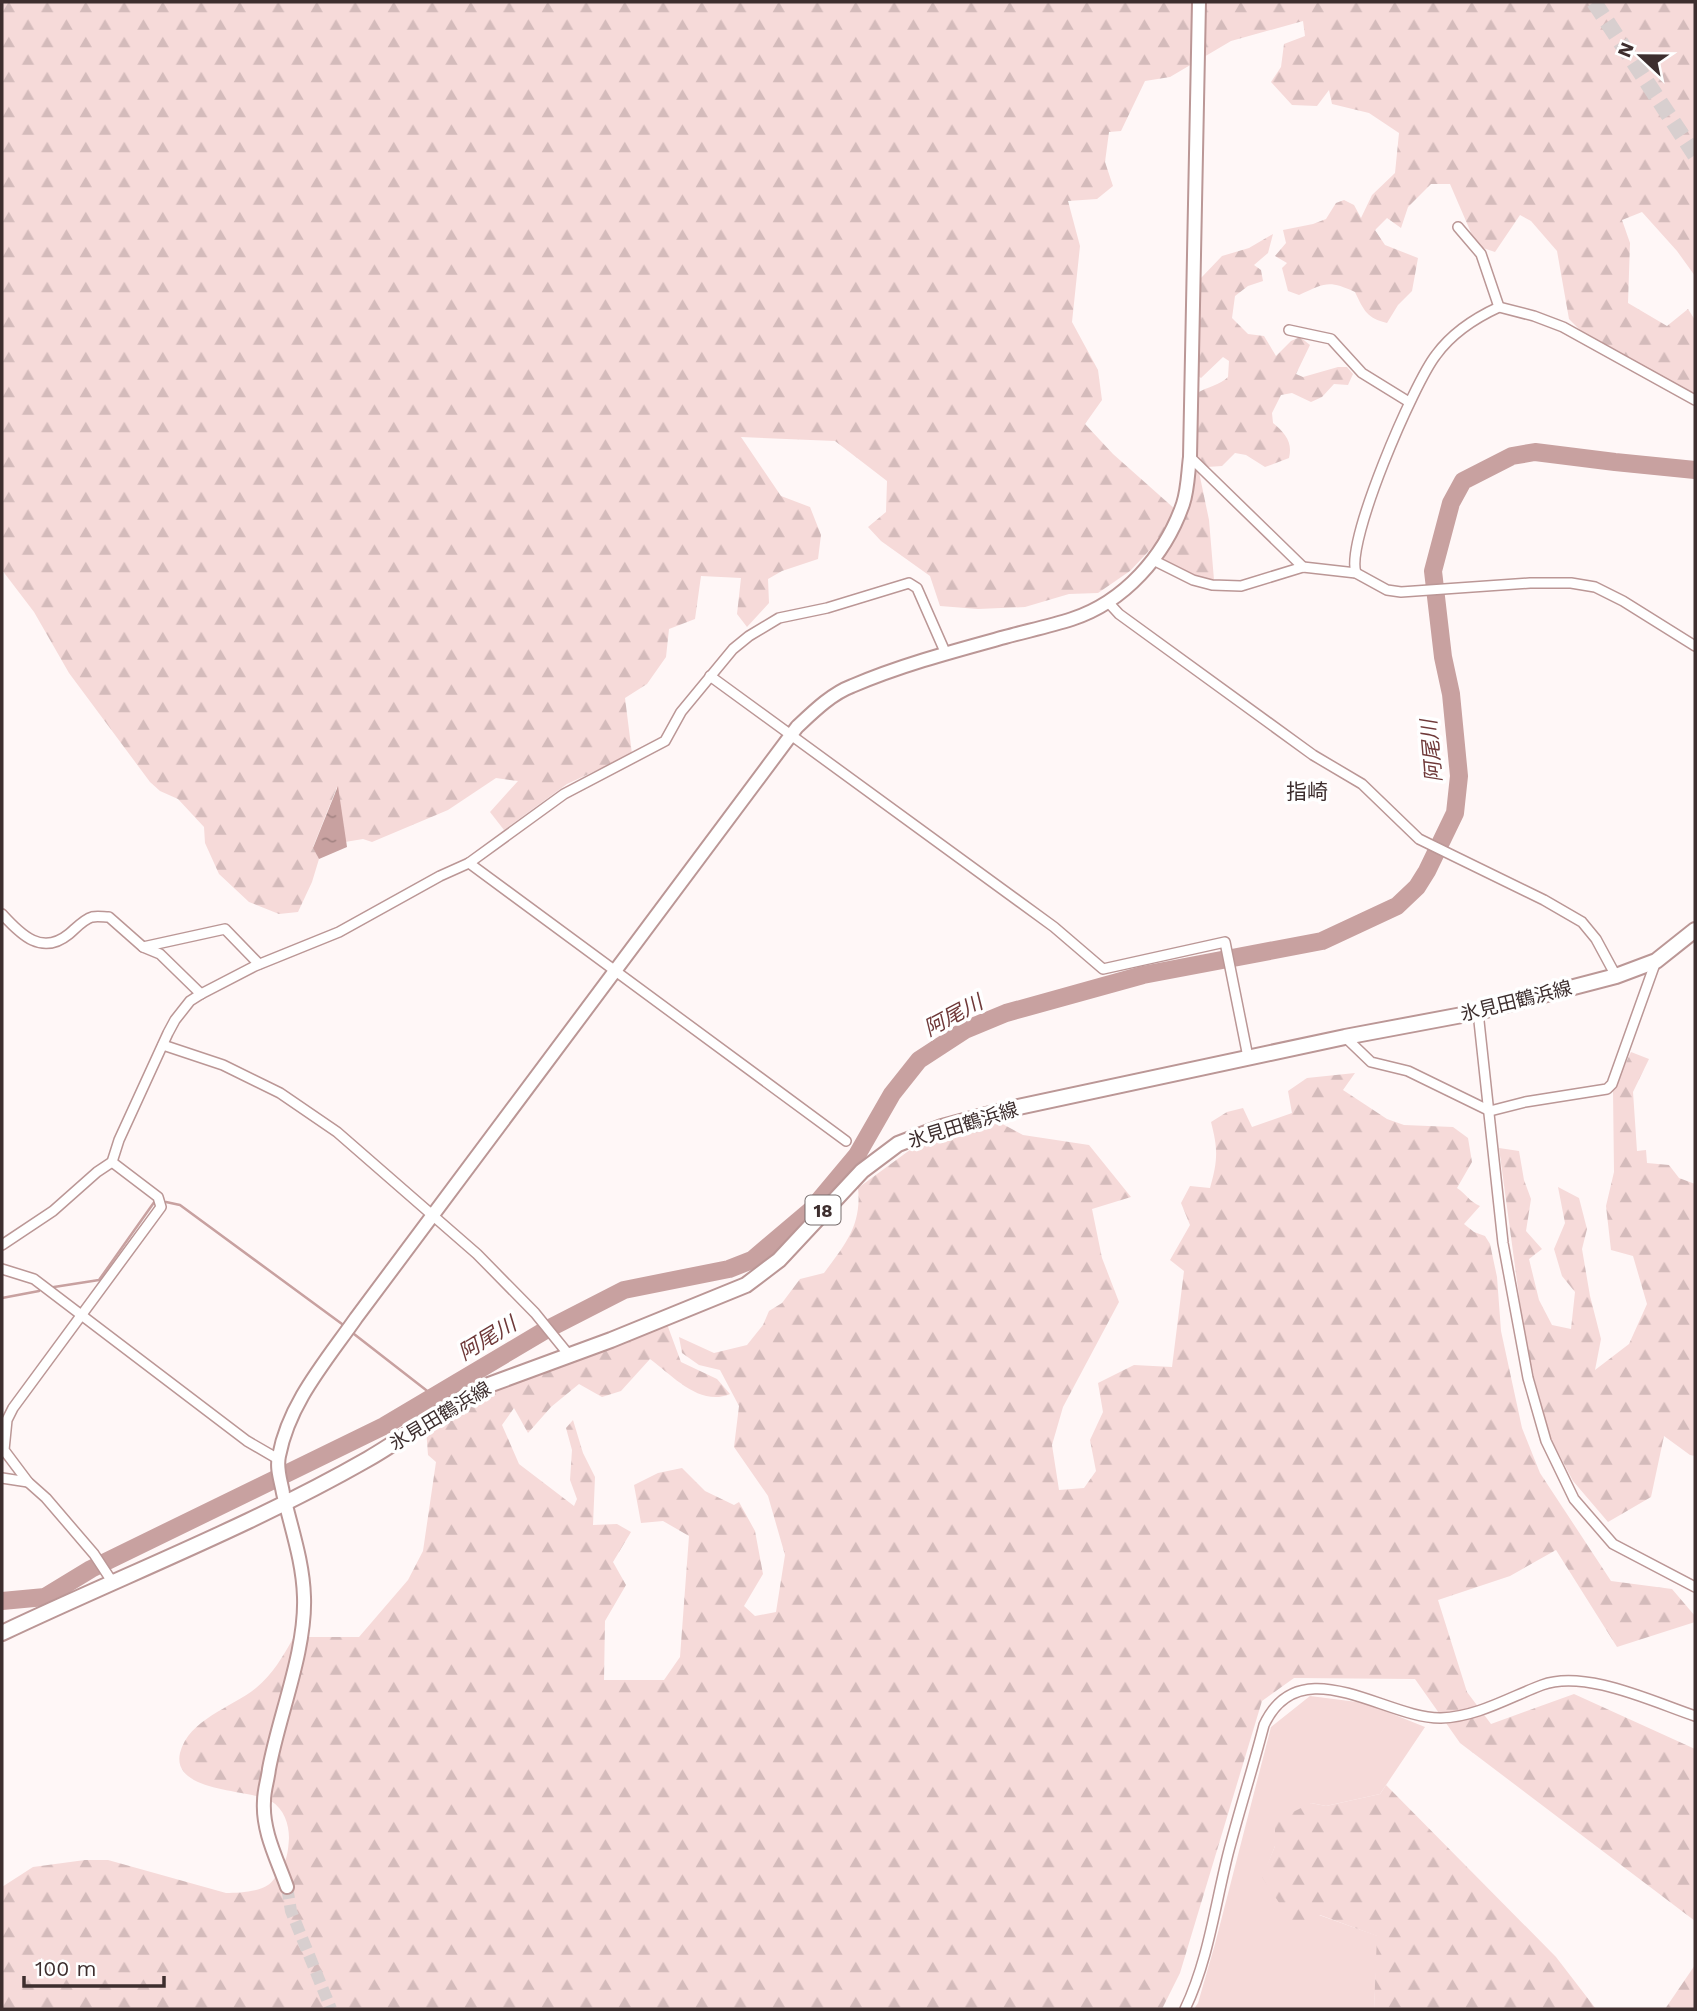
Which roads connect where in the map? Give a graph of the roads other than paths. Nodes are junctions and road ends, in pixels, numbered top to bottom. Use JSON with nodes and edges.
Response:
{"nodes":[{"id":1,"x":1199,"y":2,"type":"edge"},
{"id":2,"x":1458,"y":226,"type":"dead end"},
{"id":3,"x":1499,"y":307,"type":"junction"},
{"id":4,"x":1289,"y":330,"type":"dead end"},
{"id":5,"x":1695,"y":400,"type":"edge"},
{"id":6,"x":1409,"y":402,"type":"junction"},
{"id":7,"x":1190,"y":457,"type":"junction"},
{"id":8,"x":1153,"y":560,"type":"junction"},
{"id":9,"x":1303,"y":567,"type":"junction"},
{"id":10,"x":1356,"y":573,"type":"junction"},
{"id":11,"x":1108,"y":602,"type":"junction"},
{"id":12,"x":1695,"y":646,"type":"edge"},
{"id":13,"x":946,"y":654,"type":"junction"},
{"id":14,"x":710,"y":676,"type":"junction"},
{"id":15,"x":789,"y":735,"type":"junction"},
{"id":16,"x":469,"y":863,"type":"junction"},
{"id":17,"x":2,"y":914,"type":"edge"},
{"id":18,"x":1695,"y":930,"type":"edge"},
{"id":19,"x":143,"y":947,"type":"junction"},
{"id":20,"x":1656,"y":961,"type":"junction"},
{"id":21,"x":259,"y":964,"type":"junction"},
{"id":22,"x":615,"y":971,"type":"junction"},
{"id":23,"x":1616,"y":976,"type":"junction"},
{"id":24,"x":201,"y":994,"type":"junction"},
{"id":25,"x":1478,"y":1012,"type":"junction"},
{"id":26,"x":1345,"y":1037,"type":"junction"},
{"id":27,"x":163,"y":1045,"type":"junction"},
{"id":28,"x":1248,"y":1057,"type":"junction"},
{"id":29,"x":1490,"y":1111,"type":"junction"},
{"id":30,"x":846,"y":1141,"type":"dead end"},
{"id":31,"x":112,"y":1163,"type":"junction"},
{"id":32,"x":433,"y":1214,"type":"junction"},
{"id":33,"x":2,"y":1245,"type":"edge"},
{"id":34,"x":2,"y":1269,"type":"edge"},
{"id":35,"x":80,"y":1316,"type":"junction"},
{"id":36,"x":569,"y":1355,"type":"junction"},
{"id":37,"x":2,"y":1408,"type":"edge"},
{"id":38,"x":7,"y":1420,"type":"junction"},
{"id":39,"x":278,"y":1465,"type":"junction"},
{"id":40,"x":2,"y":1478,"type":"edge"},
{"id":41,"x":28,"y":1482,"type":"junction"},
{"id":42,"x":284,"y":1496,"type":"junction"},
{"id":43,"x":110,"y":1578,"type":"junction"},
{"id":44,"x":1695,"y":1587,"type":"edge"},
{"id":45,"x":2,"y":1633,"type":"edge"},
{"id":46,"x":1695,"y":1716,"type":"edge"},
{"id":47,"x":287,"y":1887,"type":"tunnel mouth"},
{"id":48,"x":1185,"y":2009,"type":"edge"}],
"edges":[{"from":1,"to":7,"type":"street"},
{"from":2,"to":3,"type":"street"},
{"from":3,"to":5,"type":"street"},
{"from":3,"to":6,"type":"street"},
{"from":4,"to":6,"type":"street"},
{"from":6,"to":10,"type":"street"},
{"from":7,"to":8,"type":"street"},
{"from":7,"to":9,"type":"street"},
{"from":8,"to":9,"type":"street"},
{"from":8,"to":11,"type":"street"},
{"from":9,"to":10,"type":"street"},
{"from":10,"to":12,"type":"street"},
{"from":11,"to":13,"type":"street"},
{"from":11,"to":23,"type":"street"},
{"from":13,"to":14,"type":"street"},
{"from":13,"to":15,"type":"street"},
{"from":14,"to":15,"type":"street"},
{"from":14,"to":16,"type":"street"},
{"from":15,"to":22,"type":"street"},
{"from":15,"to":28,"type":"street"},
{"from":16,"to":21,"type":"street"},
{"from":16,"to":22,"type":"street"},
{"from":17,"to":19,"type":"street"},
{"from":18,"to":20,"type":"main road","name":"氷見田鶴浜線","number":"18"},
{"from":19,"to":21,"type":"street"},
{"from":19,"to":24,"type":"street"},
{"from":20,"to":23,"type":"main road","name":"氷見田鶴浜線","number":"18"},
{"from":20,"to":29,"type":"street"},
{"from":21,"to":24,"type":"street"},
{"from":22,"to":30,"type":"street"},
{"from":22,"to":32,"type":"street"},
{"from":23,"to":25,"type":"main road","name":"氷見田鶴浜線","number":"18"},
{"from":24,"to":27,"type":"street"},
{"from":25,"to":26,"type":"main road","name":"氷見田鶴浜線","number":"18"},
{"from":25,"to":29,"type":"street"},
{"from":26,"to":28,"type":"main road","name":"氷見田鶴浜線","number":"18"},
{"from":26,"to":29,"type":"street"},
{"from":27,"to":31,"type":"street"},
{"from":27,"to":32,"type":"street"},
{"from":28,"to":36,"type":"main road","name":"氷見田鶴浜線","number":"18"},
{"from":29,"to":44,"type":"street"},
{"from":31,"to":33,"type":"street"},
{"from":31,"to":35,"type":"street"},
{"from":32,"to":36,"type":"street"},
{"from":32,"to":39,"type":"street"},
{"from":34,"to":35,"type":"street"},
{"from":35,"to":38,"type":"street"},
{"from":35,"to":39,"type":"street"},
{"from":36,"to":42,"type":"main road","name":"氷見田鶴浜線","number":"18"},
{"from":37,"to":38,"type":"street"},
{"from":38,"to":41,"type":"street"},
{"from":39,"to":42,"type":"street"},
{"from":40,"to":41,"type":"street"},
{"from":41,"to":43,"type":"street"},
{"from":42,"to":43,"type":"main road","name":"氷見田鶴浜線","number":"18"},
{"from":42,"to":47,"type":"street"},
{"from":43,"to":45,"type":"main road","name":"氷見田鶴浜線","number":"18"},
{"from":46,"to":48,"type":"street"}]}
